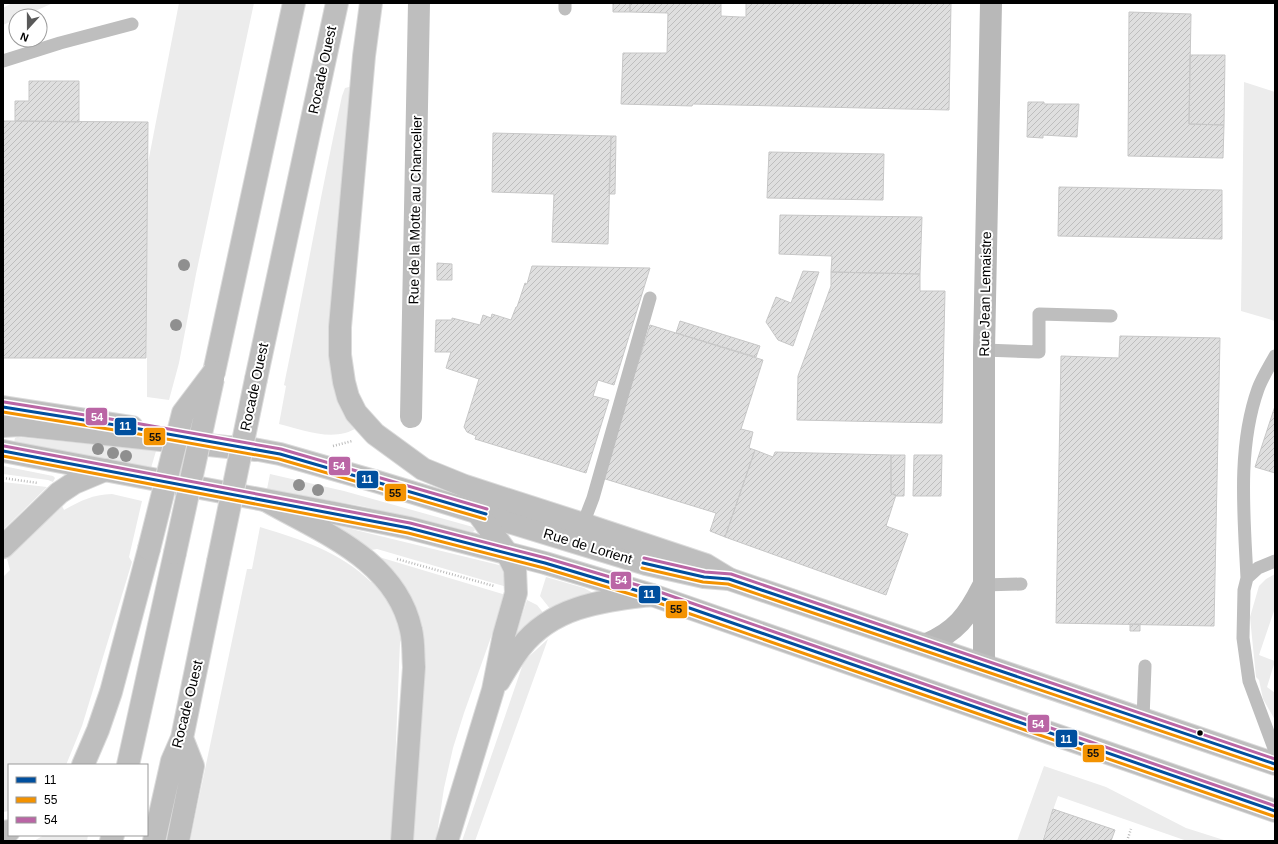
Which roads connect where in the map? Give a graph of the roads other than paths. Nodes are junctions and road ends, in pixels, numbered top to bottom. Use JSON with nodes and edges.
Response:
{"nodes":[{"id":1,"x":294,"y":3,"type":"edge"},
{"id":2,"x":337,"y":3,"type":"edge"},
{"id":3,"x":370,"y":3,"type":"edge"},
{"id":4,"x":420,"y":3,"type":"edge"},
{"id":5,"x":991,"y":3,"type":"edge"},
{"id":6,"x":132,"y":24,"type":"dead end"},
{"id":7,"x":3,"y":61,"type":"edge"},
{"id":8,"x":650,"y":298,"type":"dead end"},
{"id":9,"x":1111,"y":316,"type":"dead end"},
{"id":10,"x":984,"y":350,"type":"junction"},
{"id":11,"x":1275,"y":356,"type":"edge"},
{"id":12,"x":214,"y":372,"type":"junction"},
{"id":13,"x":3,"y":407,"type":"edge"},
{"id":14,"x":411,"y":417,"type":"dead end"},
{"id":15,"x":3,"y":426,"type":"edge"},
{"id":16,"x":256,"y":450,"type":"junction"},
{"id":17,"x":3,"y":451,"type":"edge"},
{"id":18,"x":105,"y":470,"type":"junction"},
{"id":19,"x":267,"y":501,"type":"junction"},
{"id":20,"x":477,"y":512,"type":"junction"},
{"id":21,"x":583,"y":524,"type":"junction"},
{"id":22,"x":3,"y":547,"type":"edge"},
{"id":23,"x":507,"y":553,"type":"junction"},
{"id":24,"x":1275,"y":561,"type":"edge"},
{"id":25,"x":1247,"y":578,"type":"junction"},
{"id":26,"x":729,"y":579,"type":"junction"},
{"id":27,"x":1021,"y":584,"type":"dead end"},
{"id":28,"x":983,"y":585,"type":"junction"},
{"id":29,"x":652,"y":595,"type":"junction"},
{"id":30,"x":925,"y":645,"type":"junction"},
{"id":31,"x":984,"y":665,"type":"junction"},
{"id":32,"x":1145,"y":666,"type":"dead end"},
{"id":33,"x":493,"y":690,"type":"junction"},
{"id":34,"x":1143,"y":719,"type":"junction"},
{"id":35,"x":182,"y":738,"type":"junction"},
{"id":36,"x":1275,"y":751,"type":"edge"},
{"id":37,"x":83,"y":764,"type":"edge"},
{"id":38,"x":128,"y":764,"type":"edge"},
{"id":39,"x":1275,"y":764,"type":"edge"},
{"id":40,"x":1275,"y":811,"type":"edge"},
{"id":41,"x":154,"y":841,"type":"edge"},
{"id":42,"x":178,"y":841,"type":"edge"},
{"id":43,"x":402,"y":841,"type":"edge"},
{"id":44,"x":447,"y":841,"type":"edge"}],
"edges":[{"from":1,"to":12,"type":"main road"},
{"from":2,"to":35,"type":"main road","name":"Rocade Ouest","bridge":true},
{"from":3,"to":21,"type":"main road"},
{"from":4,"to":14,"type":"main road","name":"Rue de la Motte au Chancelier"},
{"from":5,"to":10,"type":"street","name":"Rue Jean Lemaistre"},
{"from":6,"to":7,"type":"lane"},
{"from":8,"to":21,"type":"lane"},
{"from":9,"to":10,"type":"lane"},
{"from":10,"to":28,"type":"street","name":"Rue Jean Lemaistre"},
{"from":11,"to":25,"type":"lane"},
{"from":12,"to":37,"type":"main road","bridge":true},
{"from":12,"to":38,"type":"main road","bridge":true},
{"from":13,"to":16,"type":"main road","name":"Rue de Lorient"},
{"from":15,"to":16,"type":"main road"},
{"from":16,"to":20,"type":"main road","name":"Rue de Lorient"},
{"from":17,"to":18,"type":"main road","name":"Rue de Lorient"},
{"from":18,"to":19,"type":"main road","name":"Rue de Lorient"},
{"from":18,"to":22,"type":"main road"},
{"from":19,"to":23,"type":"main road","name":"Rue de Lorient"},
{"from":19,"to":43,"type":"main road"},
{"from":20,"to":23,"type":"main road"},
{"from":20,"to":26,"type":"main road","name":"Rue de Lorient"},
{"from":21,"to":26,"type":"main road"},
{"from":23,"to":29,"type":"main road","name":"Rue de Lorient"},
{"from":23,"to":33,"type":"main road"},
{"from":24,"to":25,"type":"lane"},
{"from":25,"to":36,"type":"lane"},
{"from":26,"to":30,"type":"main road","name":"Rue de Lorient"},
{"from":27,"to":28,"type":"lane"},
{"from":28,"to":30,"type":"street","name":"Rue Jean Lemaistre"},
{"from":28,"to":31,"type":"street","name":"Rue Jean Lemaistre"},
{"from":29,"to":33,"type":"main road"},
{"from":29,"to":40,"type":"main road","name":"Rue de Lorient"},
{"from":30,"to":31,"type":"main road","name":"Rue de Lorient"},
{"from":31,"to":34,"type":"main road","name":"Rue de Lorient"},
{"from":32,"to":34,"type":"lane"},
{"from":33,"to":44,"type":"main road"},
{"from":34,"to":39,"type":"main road","name":"Rue de Lorient"},
{"from":35,"to":41,"type":"main road","name":"Rocade Ouest"},
{"from":35,"to":42,"type":"main road"}]}
